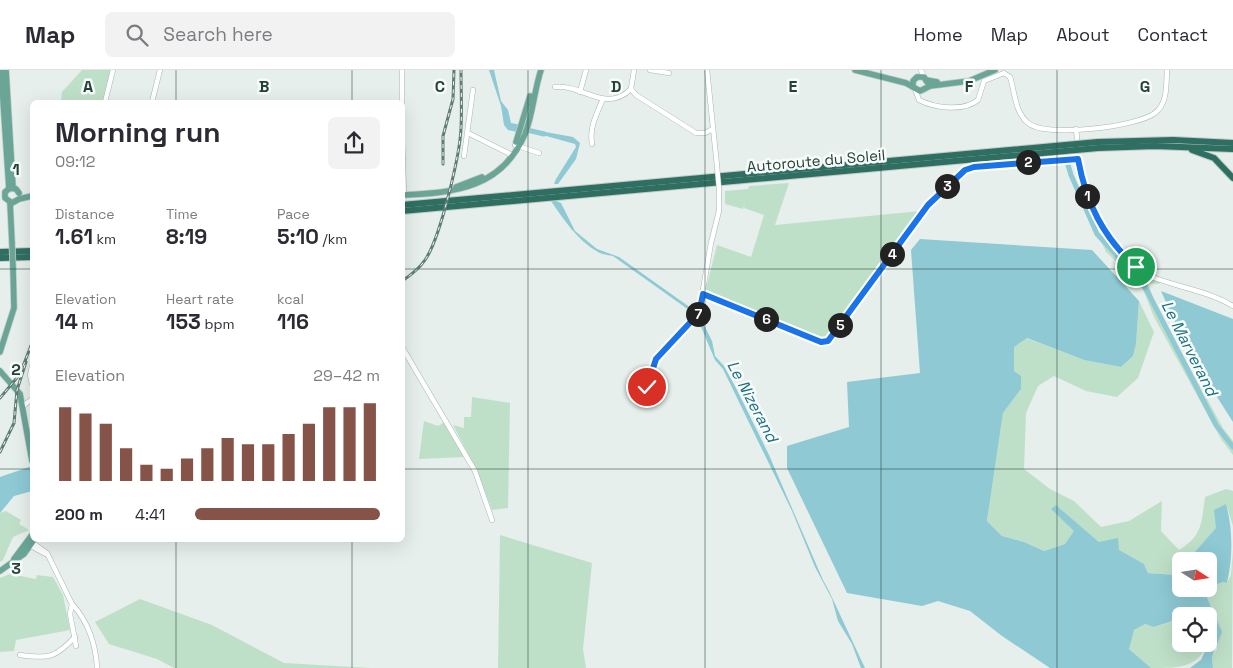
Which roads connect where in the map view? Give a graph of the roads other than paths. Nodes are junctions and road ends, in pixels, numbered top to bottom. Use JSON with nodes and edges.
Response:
{"nodes":[{"id":1,"x":1,"y":70,"type":"edge"},
{"id":2,"x":6,"y":70,"type":"edge"},
{"id":3,"x":113,"y":70,"type":"edge"},
{"id":4,"x":160,"y":70,"type":"edge"},
{"id":5,"x":402,"y":70,"type":"edge"},
{"id":6,"x":539,"y":70,"type":"edge"},
{"id":7,"x":586,"y":70,"type":"edge"},
{"id":8,"x":634,"y":70,"type":"edge"},
{"id":9,"x":650,"y":70,"type":"edge"},
{"id":10,"x":707,"y":70,"type":"edge"},
{"id":11,"x":855,"y":70,"type":"edge"},
{"id":12,"x":868,"y":70,"type":"edge"},
{"id":13,"x":990,"y":70,"type":"edge"},
{"id":14,"x":996,"y":70,"type":"edge"},
{"id":15,"x":1166,"y":70,"type":"edge"},
{"id":16,"x":669,"y":73,"type":"dead end"},
{"id":17,"x":920,"y":81,"type":"edge"},
{"id":18,"x":555,"y":87,"type":"dead end"},
{"id":19,"x":631,"y":89,"type":"junction"},
{"id":20,"x":473,"y":90,"type":"dead end"},
{"id":21,"x":580,"y":92,"type":"junction"},
{"id":22,"x":603,"y":99,"type":"junction"},
{"id":23,"x":106,"y":100,"type":"edge"},
{"id":24,"x":152,"y":100,"type":"edge"},
{"id":25,"x":402,"y":100,"type":"edge"},
{"id":26,"x":713,"y":129,"type":"junction"},
{"id":27,"x":1076,"y":129,"type":"junction"},
{"id":28,"x":468,"y":133,"type":"junction"},
{"id":29,"x":1077,"y":138,"type":"dead end"},
{"id":30,"x":1233,"y":141,"type":"edge"},
{"id":31,"x":592,"y":144,"type":"dead end"},
{"id":32,"x":516,"y":146,"type":"junction"},
{"id":33,"x":1155,"y":146,"type":"junction"},
{"id":34,"x":1233,"y":150,"type":"edge"},
{"id":35,"x":539,"y":153,"type":"dead end"},
{"id":36,"x":511,"y":154,"type":"junction"},
{"id":37,"x":464,"y":156,"type":"dead end"},
{"id":38,"x":1233,"y":178,"type":"edge"},
{"id":39,"x":405,"y":193,"type":"edge"},
{"id":40,"x":30,"y":194,"type":"edge"},
{"id":41,"x":9,"y":195,"type":"edge"},
{"id":42,"x":405,"y":205,"type":"edge"},
{"id":43,"x":405,"y":212,"type":"edge"},
{"id":44,"x":30,"y":251,"type":"edge"},
{"id":45,"x":0,"y":252,"type":"edge"},
{"id":46,"x":30,"y":257,"type":"edge"},
{"id":47,"x":0,"y":258,"type":"edge"},
{"id":48,"x":14,"y":281,"type":"junction"},
{"id":49,"x":703,"y":294,"type":"junction"},
{"id":50,"x":1233,"y":306,"type":"edge"},
{"id":51,"x":0,"y":342,"type":"edge"},
{"id":52,"x":0,"y":352,"type":"edge"},
{"id":53,"x":405,"y":352,"type":"edge"},
{"id":54,"x":0,"y":371,"type":"edge"},
{"id":55,"x":0,"y":377,"type":"edge"},
{"id":56,"x":647,"y":387,"type":"dead end"},
{"id":57,"x":15,"y":388,"type":"junction"},
{"id":58,"x":30,"y":398,"type":"edge"},
{"id":59,"x":21,"y":399,"type":"junction"},
{"id":60,"x":30,"y":400,"type":"edge"},
{"id":61,"x":23,"y":406,"type":"junction"},
{"id":62,"x":30,"y":449,"type":"edge"},
{"id":63,"x":492,"y":520,"type":"dead end"},
{"id":64,"x":32,"y":543,"type":"edge"},
{"id":65,"x":0,"y":569,"type":"edge"},
{"id":66,"x":72,"y":604,"type":"junction"},
{"id":67,"x":75,"y":637,"type":"junction"},
{"id":68,"x":76,"y":646,"type":"dead end"},
{"id":69,"x":20,"y":655,"type":"dead end"},
{"id":70,"x":97,"y":668,"type":"edge"}],
"edges":[{"from":1,"to":41,"type":"main road"},
{"from":2,"to":41,"type":"main road"},
{"from":3,"to":23,"type":"street"},
{"from":4,"to":24,"type":"street"},
{"from":5,"to":25,"type":"street"},
{"from":6,"to":32,"type":"main road"},
{"from":7,"to":21,"type":"street"},
{"from":8,"to":19,"type":"street"},
{"from":9,"to":16,"type":"street"},
{"from":10,"to":26,"type":"street"},
{"from":11,"to":17,"type":"main road"},
{"from":12,"to":17,"type":"main road"},
{"from":13,"to":17,"type":"main road"},
{"from":14,"to":17,"type":"main road"},
{"from":15,"to":27,"type":"street"},
{"from":17,"to":27,"type":"street"},
{"from":18,"to":21,"type":"street"},
{"from":19,"to":22,"type":"street"},
{"from":19,"to":26,"type":"street"},
{"from":20,"to":28,"type":"street"},
{"from":21,"to":22,"type":"street"},
{"from":22,"to":31,"type":"street"},
{"from":26,"to":49,"type":"street","bridge":true},
{"from":27,"to":29,"type":"street"},
{"from":28,"to":36,"type":"street"},
{"from":28,"to":37,"type":"street"},
{"from":30,"to":42,"type":"highway","name":"Autoroute du Soleil"},
{"from":32,"to":35,"type":"street"},
{"from":32,"to":36,"type":"main road"},
{"from":33,"to":34,"type":"highway","name":"Autoroute du Soleil"},
{"from":33,"to":38,"type":"highway"},
{"from":33,"to":43,"type":"highway","name":"Autoroute du Soleil"},
{"from":36,"to":39,"type":"main road"},
{"from":40,"to":41,"type":"main road"},
{"from":41,"to":48,"type":"main road","bridge":true},
{"from":44,"to":45,"type":"highway"},
{"from":46,"to":47,"type":"highway"},
{"from":48,"to":51,"type":"main road"},
{"from":48,"to":52,"type":"main road"},
{"from":49,"to":50,"type":"street"},
{"from":49,"to":56,"type":"street"},
{"from":53,"to":63,"type":"street"},
{"from":54,"to":57,"type":"main road"},
{"from":55,"to":57,"type":"main road"},
{"from":57,"to":59,"type":"main road"},
{"from":58,"to":59,"type":"street"},
{"from":59,"to":61,"type":"main road"},
{"from":60,"to":61,"type":"street"},
{"from":61,"to":62,"type":"main road"},
{"from":64,"to":65,"type":"main road"},
{"from":64,"to":66,"type":"street"},
{"from":66,"to":67,"type":"street"},
{"from":66,"to":70,"type":"street"},
{"from":67,"to":68,"type":"street"},
{"from":67,"to":69,"type":"street"}]}
